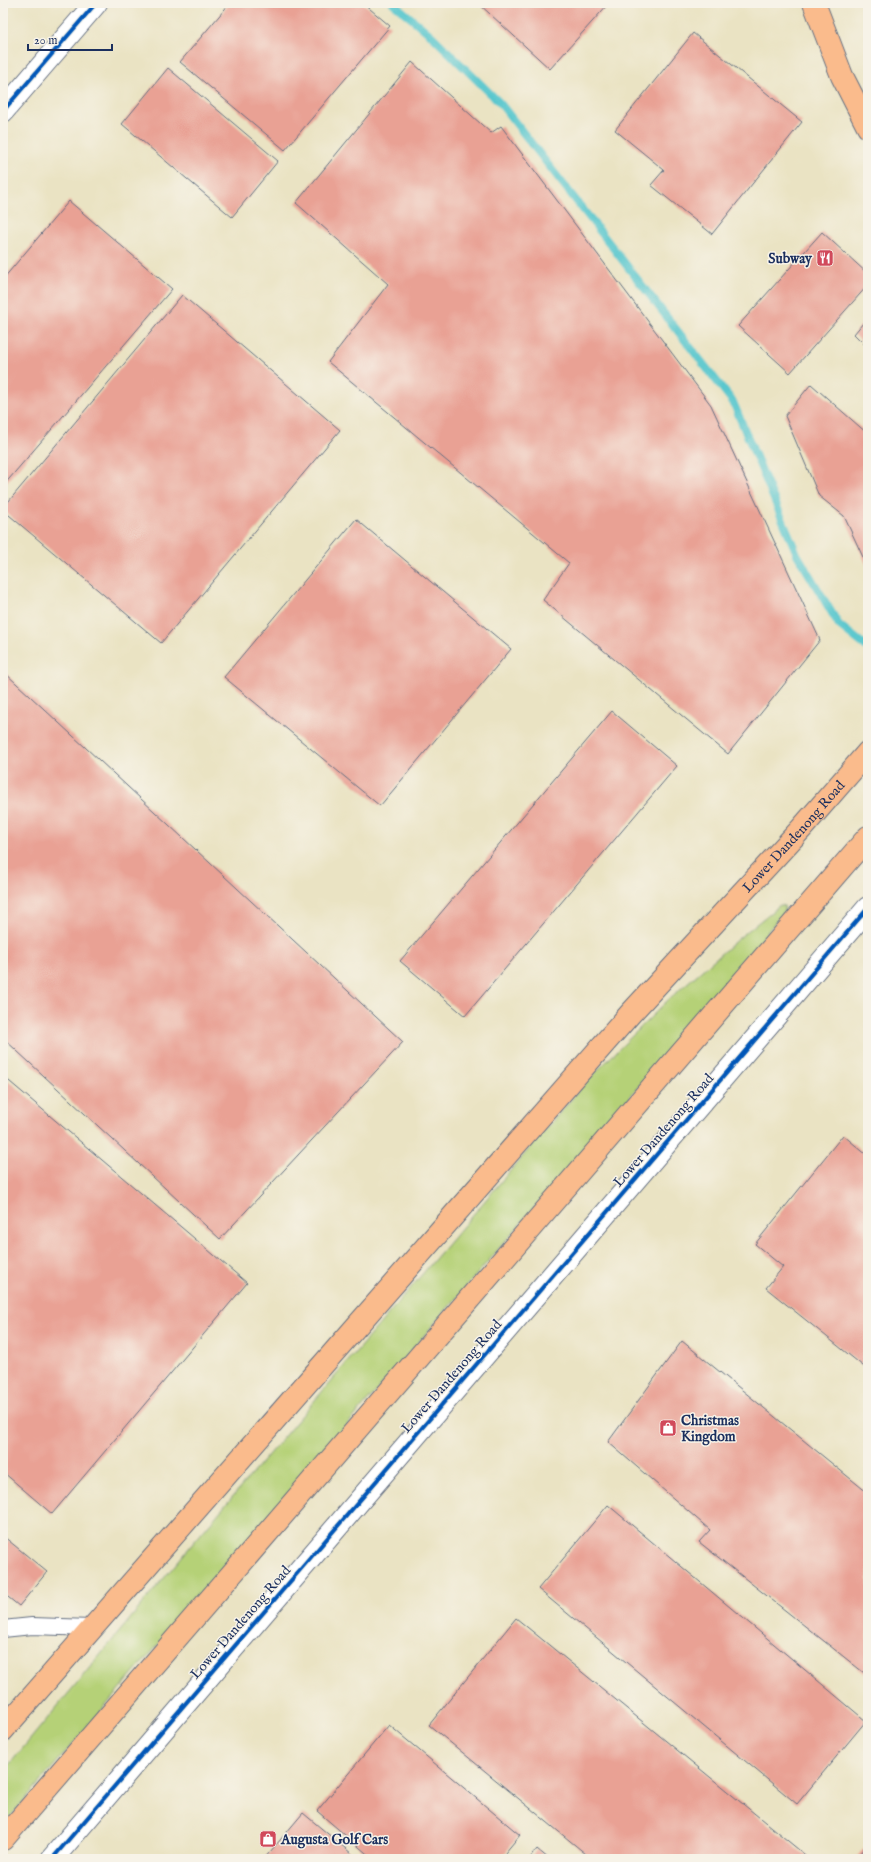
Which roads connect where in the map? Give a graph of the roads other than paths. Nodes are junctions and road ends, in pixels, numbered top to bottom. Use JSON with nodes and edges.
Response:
{"nodes":[{"id":1,"x":96,"y":3,"type":"edge"},
{"id":2,"x":814,"y":3,"type":"edge"},
{"id":3,"x":3,"y":111,"type":"edge"},
{"id":4,"x":868,"y":127,"type":"edge"},
{"id":5,"x":868,"y":752,"type":"edge"},
{"id":6,"x":868,"y":837,"type":"edge"},
{"id":7,"x":868,"y":908,"type":"edge"},
{"id":8,"x":91,"y":1628,"type":"junction"},
{"id":9,"x":3,"y":1629,"type":"edge"},
{"id":10,"x":3,"y":1730,"type":"edge"},
{"id":11,"x":3,"y":1839,"type":"edge"},
{"id":12,"x":52,"y":1859,"type":"edge"}],
"edges":[{"from":1,"to":3,"type":"street"},
{"from":2,"to":4,"type":"main road"},
{"from":5,"to":8,"type":"main road","name":"Lower Dandenong Road"},
{"from":6,"to":11,"type":"main road"},
{"from":7,"to":12,"type":"street","name":"Lower Dandenong Road"},
{"from":8,"to":9,"type":"lane"},
{"from":8,"to":10,"type":"main road","name":"Lower Dandenong Road"}]}
